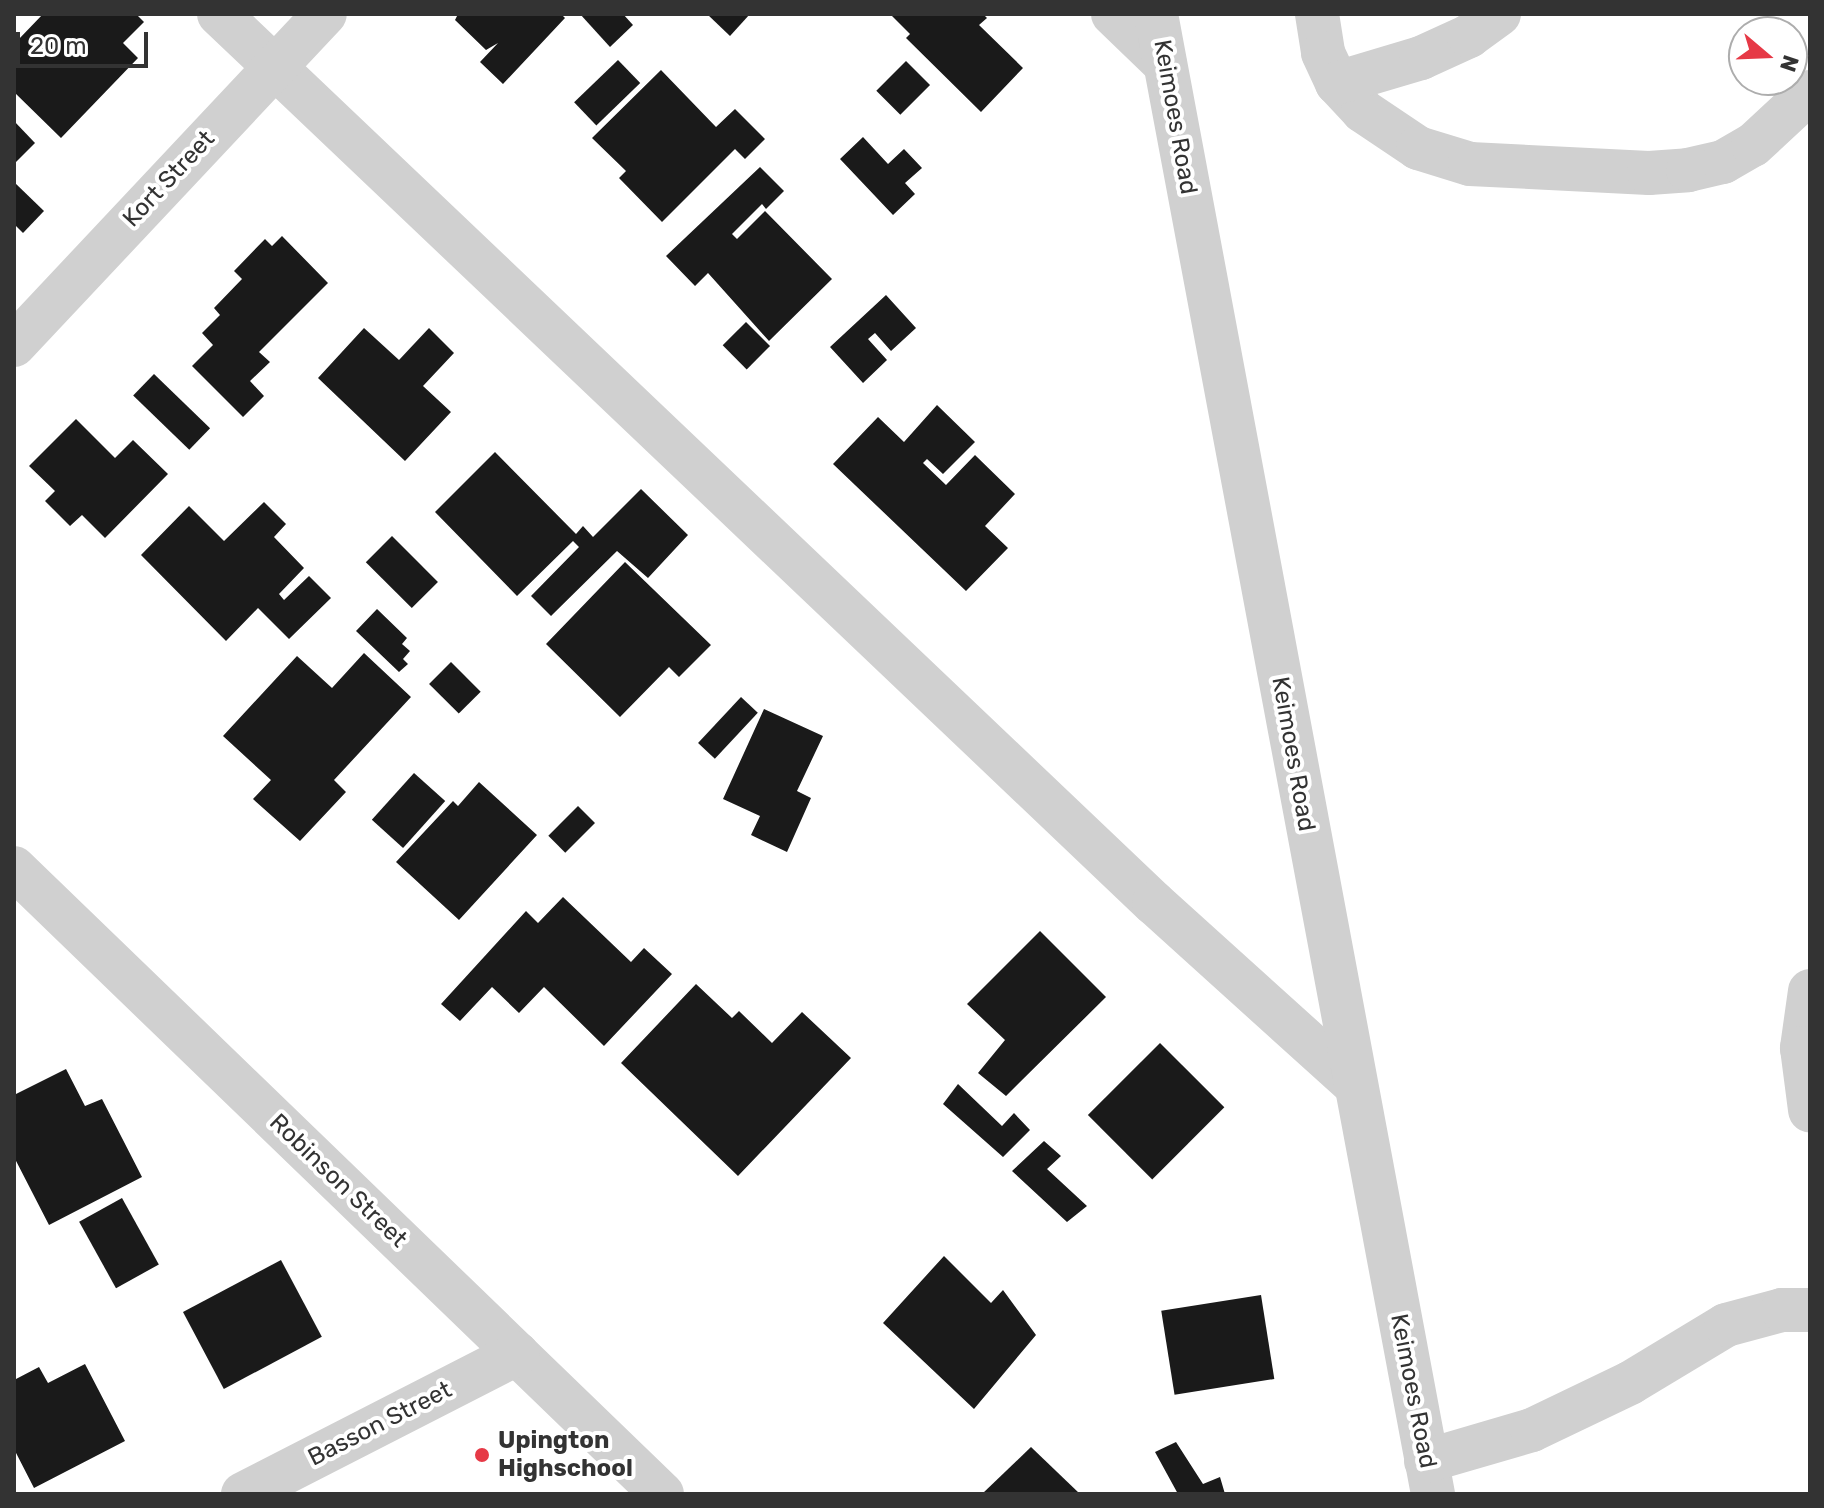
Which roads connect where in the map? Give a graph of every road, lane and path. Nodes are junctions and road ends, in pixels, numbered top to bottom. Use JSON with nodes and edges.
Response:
{"nodes":[{"id":1,"x":219,"y":14,"type":"edge"},
{"id":2,"x":325,"y":14,"type":"edge"},
{"id":3,"x":1113,"y":14,"type":"edge"},
{"id":4,"x":1156,"y":14,"type":"edge"},
{"id":5,"x":1317,"y":14,"type":"edge"},
{"id":6,"x":1499,"y":14,"type":"edge"},
{"id":7,"x":1165,"y":64,"type":"junction"},
{"id":8,"x":275,"y":67,"type":"junction"},
{"id":9,"x":1337,"y":83,"type":"junction"},
{"id":10,"x":1810,"y":92,"type":"edge"},
{"id":11,"x":14,"y":345,"type":"edge"},
{"id":12,"x":14,"y":868,"type":"edge"},
{"id":13,"x":1810,"y":991,"type":"edge"},
{"id":14,"x":1354,"y":1084,"type":"junction"},
{"id":15,"x":1810,"y":1110,"type":"edge"},
{"id":16,"x":1810,"y":1310,"type":"edge"},
{"id":17,"x":517,"y":1354,"type":"junction"},
{"id":18,"x":1430,"y":1477,"type":"edge"},
{"id":19,"x":243,"y":1494,"type":"edge"},
{"id":20,"x":662,"y":1494,"type":"edge"}],
"edges":[{"from":1,"to":8,"type":"street"},
{"from":2,"to":8,"type":"street","name":"Kort Street"},
{"from":3,"to":7,"type":"street"},
{"from":4,"to":7,"type":"street","name":"Keimoes Road"},
{"from":5,"to":9,"type":"street"},
{"from":6,"to":9,"type":"street"},
{"from":7,"to":14,"type":"street","name":"Keimoes Road"},
{"from":8,"to":11,"type":"street","name":"Kort Street"},
{"from":8,"to":14,"type":"street"},
{"from":9,"to":10,"type":"street"},
{"from":12,"to":17,"type":"street","name":"Robinson Street"},
{"from":13,"to":15,"type":"street"},
{"from":14,"to":18,"type":"street","name":"Keimoes Road"},
{"from":16,"to":18,"type":"street"},
{"from":17,"to":19,"type":"street","name":"Basson Street"},
{"from":17,"to":20,"type":"street","name":"Robinson Street"}]}
